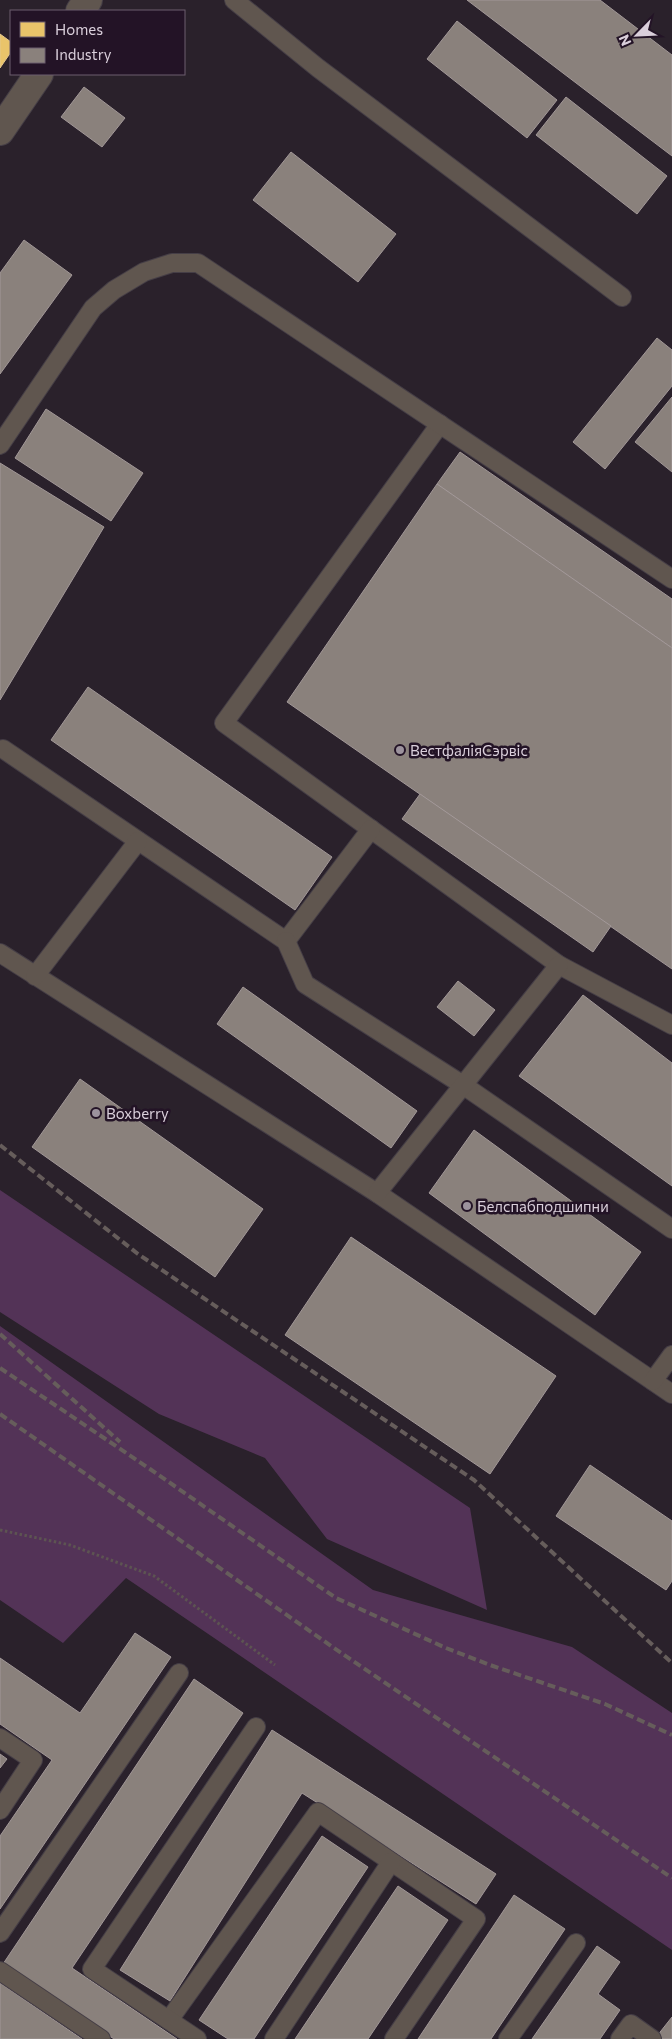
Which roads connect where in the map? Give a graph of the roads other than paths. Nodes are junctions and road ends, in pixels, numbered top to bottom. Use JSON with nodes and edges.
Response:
{"nodes":[{"id":1,"x":234,"y":0,"type":"edge"},
{"id":2,"x":38,"y":75,"type":"edge"},
{"id":3,"x":0,"y":131,"type":"edge"},
{"id":4,"x":622,"y":297,"type":"dead end"},
{"id":5,"x":440,"y":424,"type":"junction"},
{"id":6,"x":0,"y":445,"type":"edge"},
{"id":7,"x":672,"y":578,"type":"edge"},
{"id":8,"x":3,"y":750,"type":"dead end"},
{"id":9,"x":372,"y":829,"type":"junction"},
{"id":10,"x":138,"y":841,"type":"junction"},
{"id":11,"x":286,"y":941,"type":"junction"},
{"id":12,"x":0,"y":953,"type":"edge"},
{"id":13,"x":559,"y":965,"type":"junction"},
{"id":14,"x":35,"y":976,"type":"junction"},
{"id":15,"x":672,"y":1024,"type":"edge"},
{"id":16,"x":463,"y":1085,"type":"junction"},
{"id":17,"x":377,"y":1192,"type":"junction"},
{"id":18,"x":672,"y":1229,"type":"edge"},
{"id":19,"x":672,"y":1355,"type":"edge"},
{"id":20,"x":654,"y":1381,"type":"junction"},
{"id":21,"x":672,"y":1394,"type":"edge"},
{"id":22,"x":179,"y":1673,"type":"dead end"},
{"id":23,"x":256,"y":1726,"type":"dead end"},
{"id":24,"x":0,"y":1738,"type":"edge"},
{"id":25,"x":0,"y":1810,"type":"edge"},
{"id":26,"x":391,"y":1862,"type":"junction"},
{"id":27,"x":0,"y":1933,"type":"edge"},
{"id":28,"x":576,"y":1943,"type":"dead end"},
{"id":29,"x":0,"y":1971,"type":"edge"},
{"id":30,"x":169,"y":2020,"type":"junction"},
{"id":31,"x":101,"y":2039,"type":"edge"},
{"id":32,"x":197,"y":2039,"type":"edge"},
{"id":33,"x":274,"y":2039,"type":"edge"},
{"id":34,"x":394,"y":2039,"type":"edge"},
{"id":35,"x":508,"y":2039,"type":"edge"},
{"id":36,"x":620,"y":2039,"type":"edge"},
{"id":37,"x":652,"y":2039,"type":"edge"}],
"edges":[{"from":1,"to":4,"type":"lane"},
{"from":2,"to":3,"type":"street"},
{"from":5,"to":6,"type":"lane"},
{"from":5,"to":7,"type":"lane"},
{"from":5,"to":9,"type":"lane"},
{"from":8,"to":10,"type":"lane"},
{"from":9,"to":11,"type":"lane"},
{"from":9,"to":13,"type":"lane"},
{"from":10,"to":11,"type":"lane"},
{"from":10,"to":14,"type":"lane"},
{"from":11,"to":16,"type":"lane"},
{"from":12,"to":14,"type":"lane"},
{"from":13,"to":15,"type":"lane"},
{"from":13,"to":16,"type":"lane"},
{"from":14,"to":17,"type":"lane"},
{"from":16,"to":17,"type":"lane"},
{"from":16,"to":18,"type":"lane"},
{"from":17,"to":20,"type":"lane"},
{"from":19,"to":20,"type":"lane"},
{"from":20,"to":21,"type":"lane"},
{"from":22,"to":27,"type":"lane"},
{"from":23,"to":30,"type":"lane"},
{"from":24,"to":25,"type":"lane"},
{"from":26,"to":30,"type":"lane"},
{"from":26,"to":33,"type":"lane"},
{"from":26,"to":34,"type":"lane"},
{"from":28,"to":35,"type":"lane"},
{"from":29,"to":31,"type":"lane"},
{"from":30,"to":32,"type":"lane"},
{"from":36,"to":37,"type":"lane"}]}
